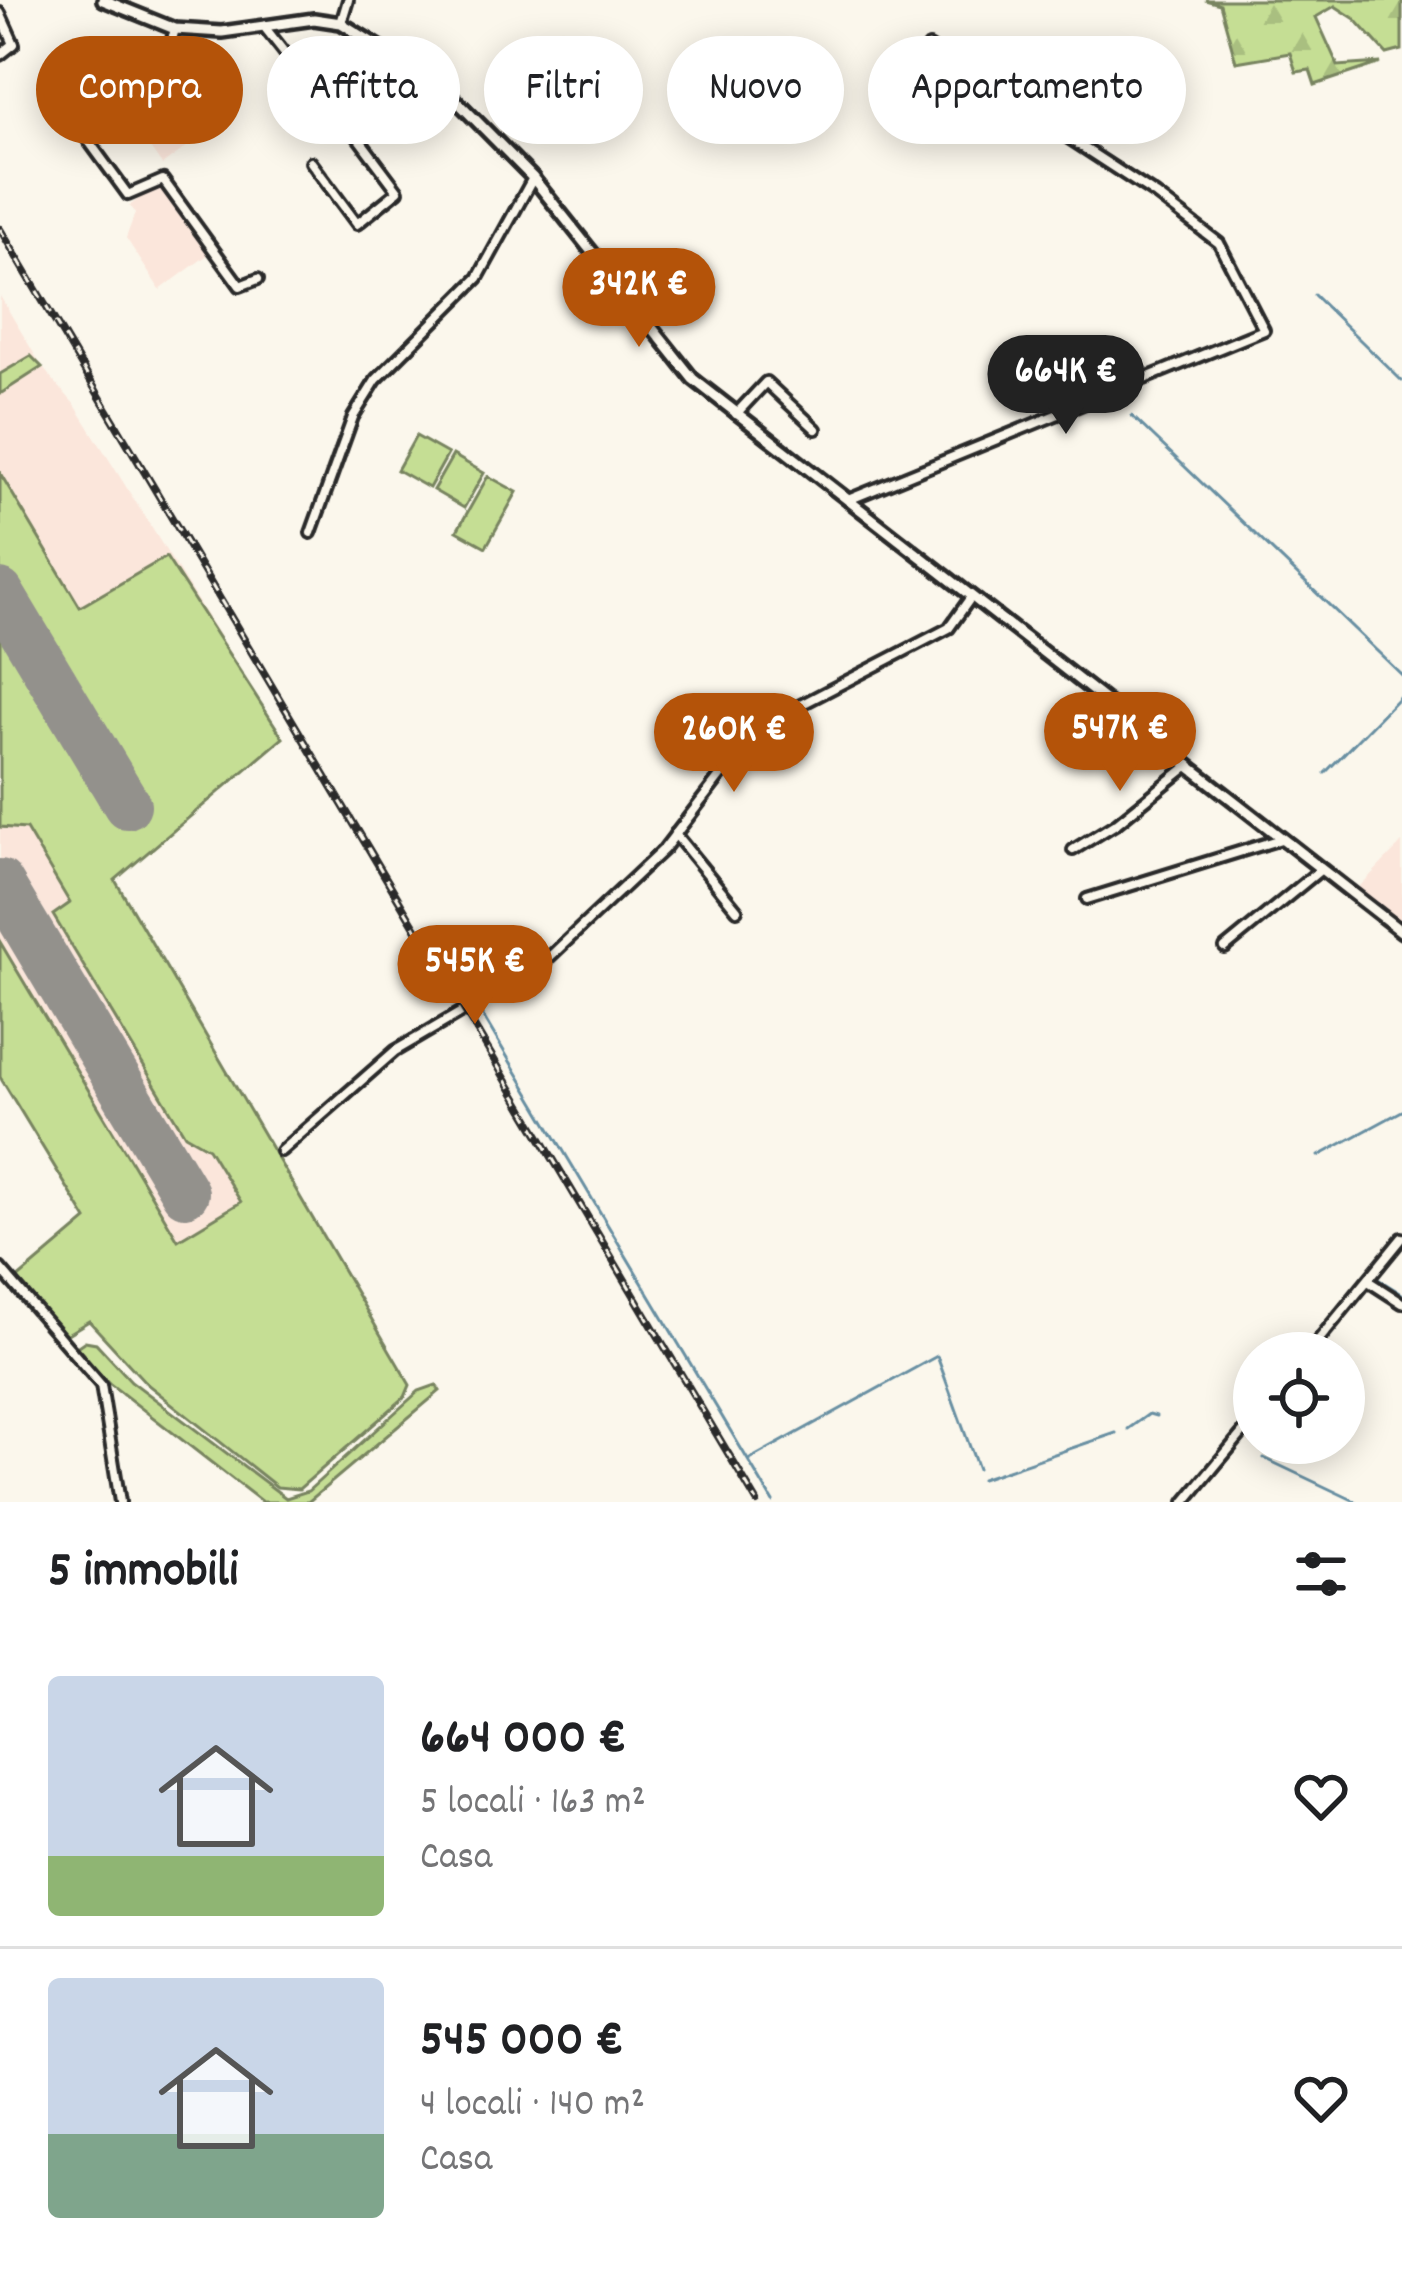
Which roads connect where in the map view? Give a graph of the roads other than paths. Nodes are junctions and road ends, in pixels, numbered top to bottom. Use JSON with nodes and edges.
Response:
{"nodes":[{"id":1,"x":103,"y":0,"type":"edge"},
{"id":2,"x":349,"y":0,"type":"edge"},
{"id":3,"x":0,"y":13,"type":"edge"},
{"id":4,"x":341,"y":23,"type":"junction"},
{"id":5,"x":175,"y":29,"type":"junction"},
{"id":6,"x":266,"y":29,"type":"junction"},
{"id":7,"x":173,"y":36,"type":"edge"},
{"id":8,"x":0,"y":55,"type":"edge"},
{"id":9,"x":91,"y":144,"type":"edge"},
{"id":10,"x":1077,"y":144,"type":"edge"},
{"id":11,"x":311,"y":162,"type":"dead end"},
{"id":12,"x":533,"y":178,"type":"junction"},
{"id":13,"x":258,"y":279,"type":"dead end"},
{"id":14,"x":736,"y":414,"type":"junction"},
{"id":15,"x":816,"y":429,"type":"dead end"},
{"id":16,"x":848,"y":500,"type":"junction"},
{"id":17,"x":311,"y":533,"type":"dead end"},
{"id":18,"x":971,"y":597,"type":"junction"},
{"id":19,"x":1189,"y":765,"type":"junction"},
{"id":20,"x":675,"y":834,"type":"junction"},
{"id":21,"x":1281,"y":838,"type":"junction"},
{"id":22,"x":1073,"y":850,"type":"dead end"},
{"id":23,"x":1320,"y":870,"type":"junction"},
{"id":24,"x":1087,"y":898,"type":"dead end"},
{"id":25,"x":736,"y":910,"type":"dead end"},
{"id":26,"x":1400,"y":928,"type":"edge"},
{"id":27,"x":1225,"y":948,"type":"dead end"},
{"id":28,"x":281,"y":1151,"type":"dead end"},
{"id":29,"x":1402,"y":1238,"type":"edge"},
{"id":30,"x":0,"y":1268,"type":"edge"},
{"id":31,"x":1368,"y":1281,"type":"junction"},
{"id":32,"x":1402,"y":1303,"type":"edge"},
{"id":33,"x":1326,"y":1332,"type":"edge"},
{"id":34,"x":1233,"y":1444,"type":"edge"},
{"id":35,"x":120,"y":1502,"type":"edge"},
{"id":36,"x":1185,"y":1502,"type":"edge"}],
"edges":[{"from":1,"to":5,"type":"street"},
{"from":2,"to":4,"type":"street"},
{"from":3,"to":8,"type":"street"},
{"from":4,"to":6,"type":"street"},
{"from":4,"to":12,"type":"street"},
{"from":5,"to":6,"type":"street"},
{"from":5,"to":7,"type":"street"},
{"from":6,"to":11,"type":"street"},
{"from":9,"to":13,"type":"street"},
{"from":10,"to":16,"type":"street"},
{"from":12,"to":14,"type":"street"},
{"from":12,"to":17,"type":"street"},
{"from":14,"to":15,"type":"street"},
{"from":14,"to":16,"type":"street"},
{"from":16,"to":18,"type":"street"},
{"from":18,"to":19,"type":"street"},
{"from":18,"to":20,"type":"street"},
{"from":19,"to":21,"type":"street"},
{"from":19,"to":22,"type":"street"},
{"from":20,"to":25,"type":"street"},
{"from":20,"to":28,"type":"street"},
{"from":21,"to":23,"type":"street"},
{"from":21,"to":24,"type":"street"},
{"from":23,"to":26,"type":"street"},
{"from":23,"to":27,"type":"street"},
{"from":29,"to":31,"type":"street"},
{"from":30,"to":35,"type":"street"},
{"from":31,"to":32,"type":"street"},
{"from":31,"to":33,"type":"street"},
{"from":34,"to":36,"type":"street"}]}
